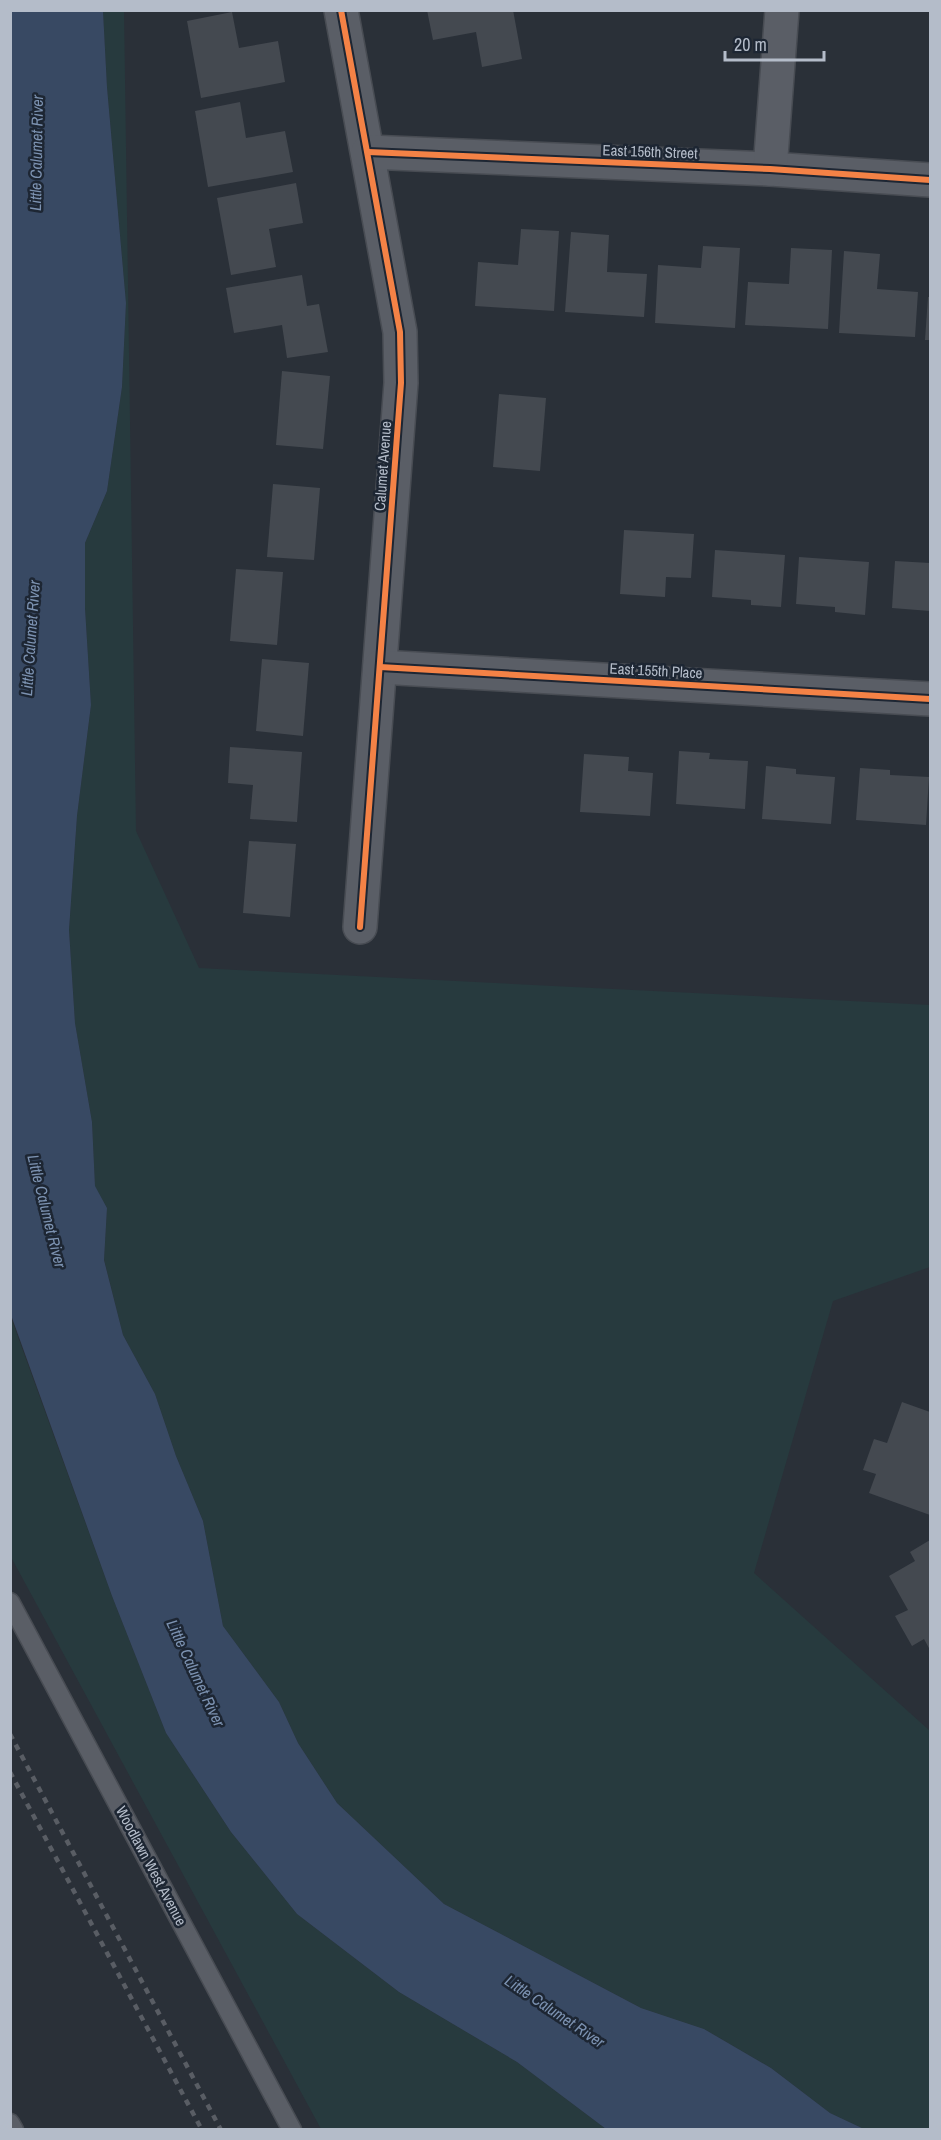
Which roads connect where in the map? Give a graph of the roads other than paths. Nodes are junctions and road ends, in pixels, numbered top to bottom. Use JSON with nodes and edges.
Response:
{"nodes":[{"id":1,"x":341,"y":10,"type":"edge"},
{"id":2,"x":782,"y":10,"type":"edge"},
{"id":3,"x":368,"y":152,"type":"junction"},
{"id":4,"x":770,"y":169,"type":"junction"},
{"id":5,"x":930,"y":180,"type":"edge"},
{"id":6,"x":380,"y":667,"type":"junction"},
{"id":7,"x":930,"y":699,"type":"edge"},
{"id":8,"x":360,"y":927,"type":"dead end"},
{"id":9,"x":10,"y":1602,"type":"edge"},
{"id":10,"x":10,"y":2123,"type":"edge"},
{"id":11,"x":14,"y":2130,"type":"edge"},
{"id":12,"x":292,"y":2130,"type":"edge"}],
"edges":[{"from":1,"to":3,"type":"street","name":"Calumet Avenue"},
{"from":2,"to":4,"type":"street"},
{"from":3,"to":4,"type":"street","name":"East 156th Street"},
{"from":3,"to":6,"type":"street","name":"Calumet Avenue"},
{"from":4,"to":5,"type":"street","name":"East 156th Street"},
{"from":6,"to":7,"type":"street","name":"East 155th Place"},
{"from":6,"to":8,"type":"street","name":"Calumet Avenue"},
{"from":9,"to":12,"type":"lane","name":"Woodlawn West Avenue"},
{"from":10,"to":11,"type":"lane"}]}
